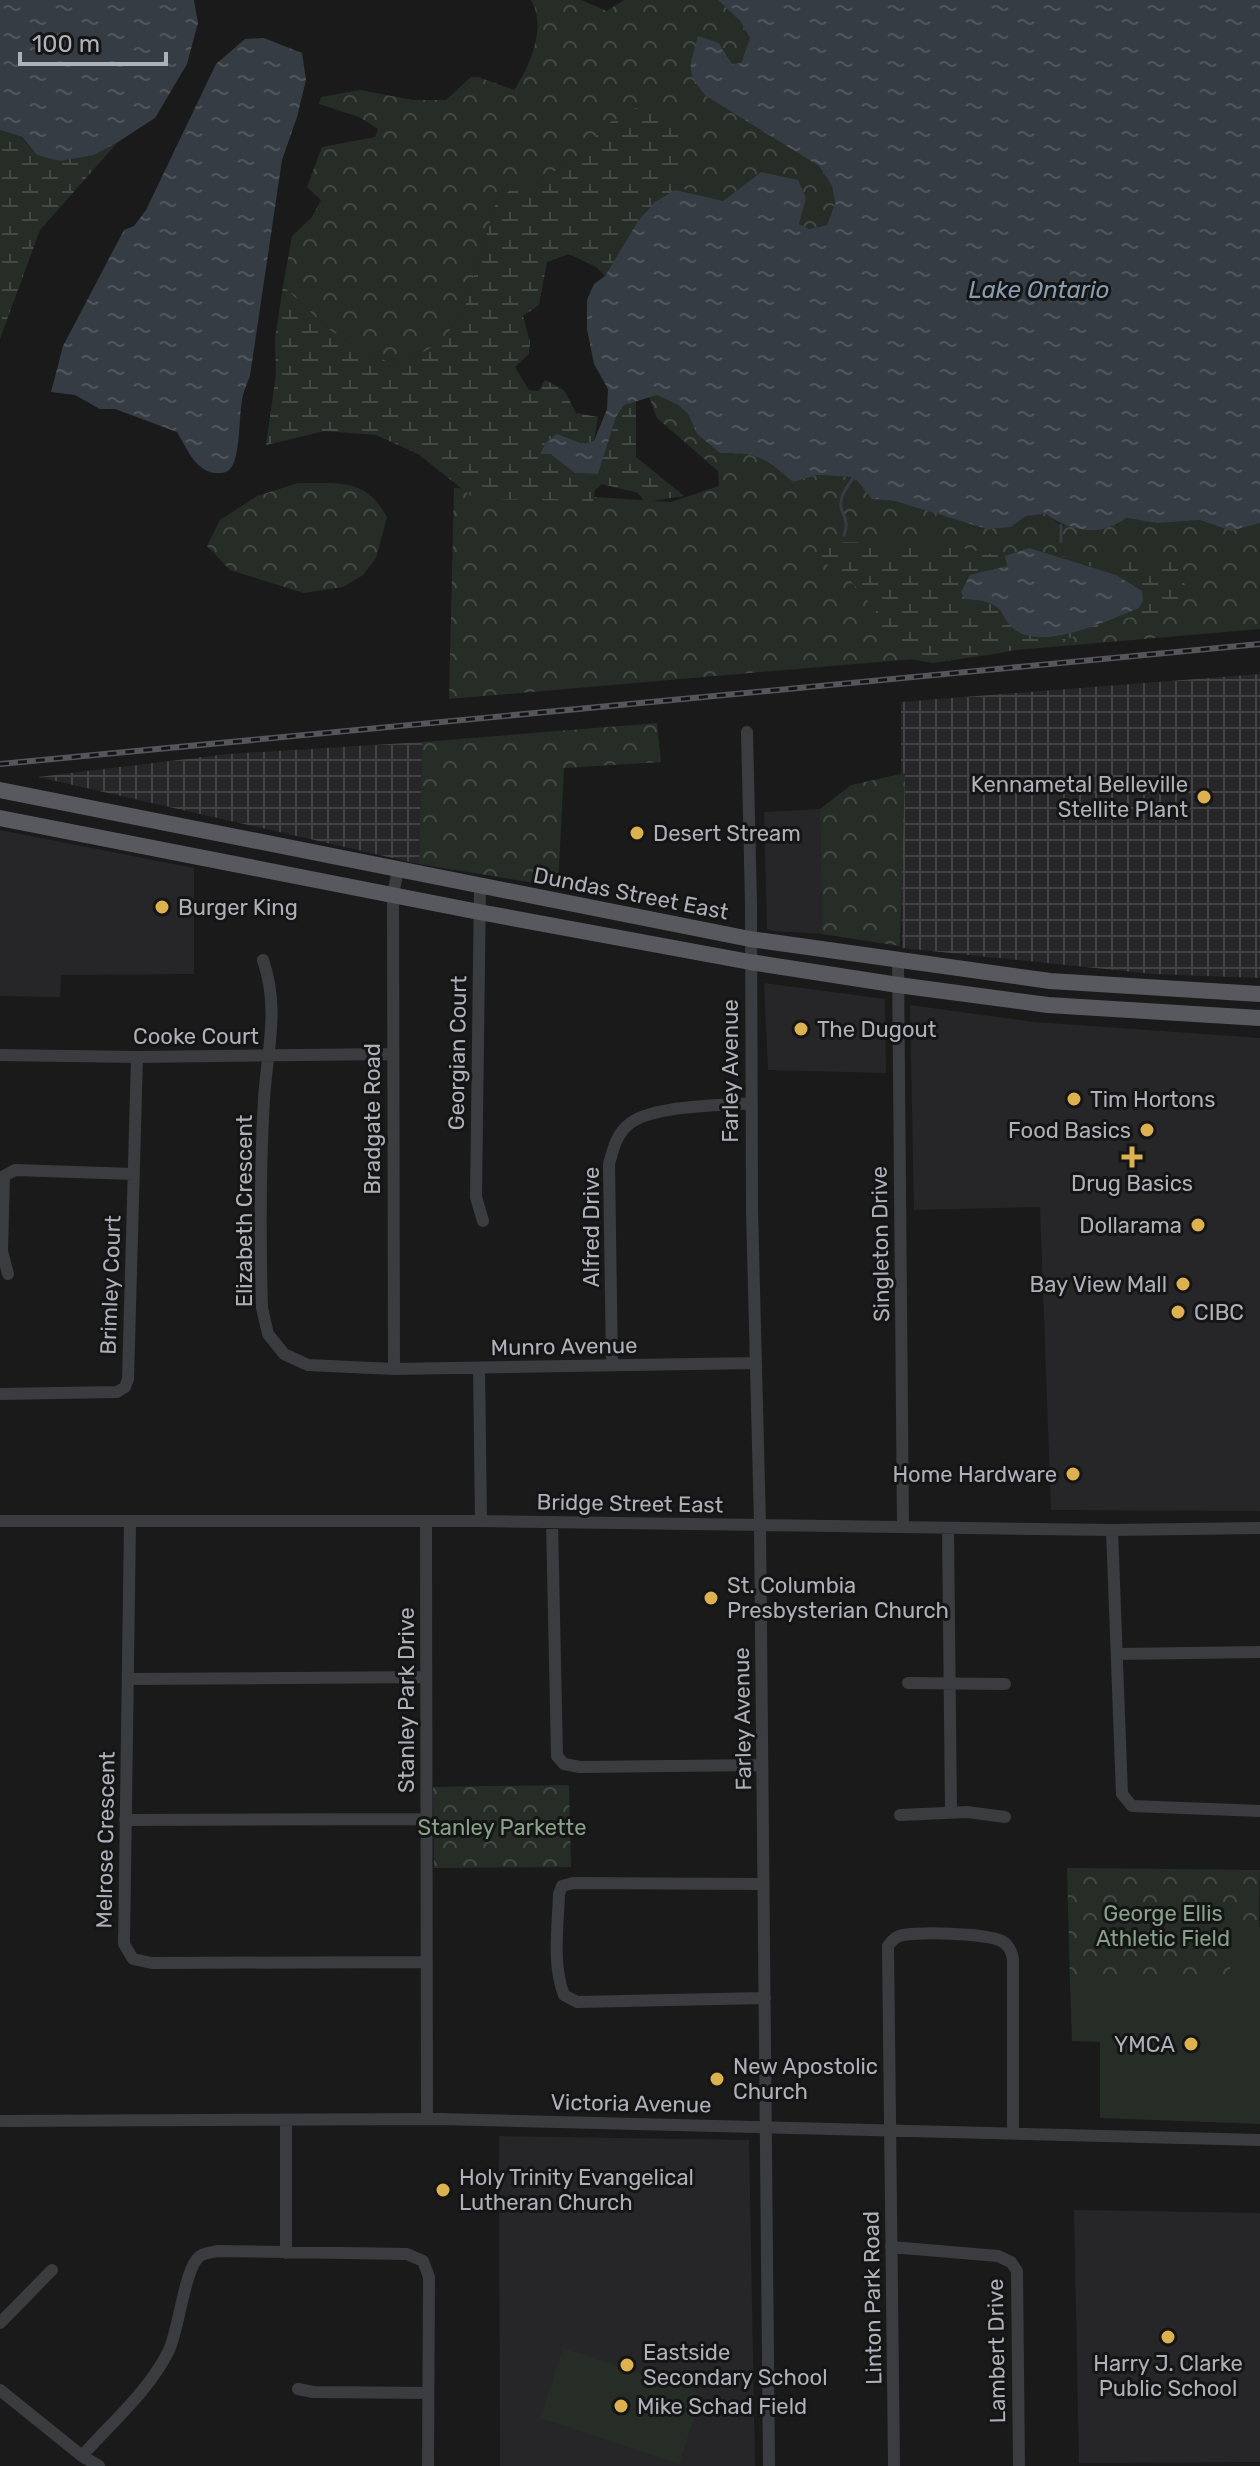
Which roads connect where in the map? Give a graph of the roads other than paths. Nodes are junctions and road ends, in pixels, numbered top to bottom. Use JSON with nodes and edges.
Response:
{"nodes":[{"id":1,"x":747,"y":732,"type":"dead end"},
{"id":2,"x":0,"y":790,"type":"edge"},
{"id":3,"x":62,"y":803,"type":"junction"},
{"id":4,"x":0,"y":818,"type":"edge"},
{"id":5,"x":58,"y":829,"type":"junction"},
{"id":6,"x":195,"y":829,"type":"junction"},
{"id":7,"x":192,"y":856,"type":"junction"},
{"id":8,"x":398,"y":870,"type":"junction"},
{"id":9,"x":480,"y":885,"type":"junction"},
{"id":10,"x":393,"y":894,"type":"junction"},
{"id":11,"x":479,"y":912,"type":"junction"},
{"id":12,"x":685,"y":927,"type":"junction"},
{"id":13,"x":750,"y":939,"type":"junction"},
{"id":14,"x":681,"y":950,"type":"junction"},
{"id":15,"x":263,"y":960,"type":"dead end"},
{"id":16,"x":898,"y":961,"type":"junction"},
{"id":17,"x":750,"y":962,"type":"junction"},
{"id":18,"x":898,"y":985,"type":"junction"},
{"id":19,"x":1260,"y":994,"type":"edge"},
{"id":20,"x":1260,"y":1018,"type":"edge"},
{"id":21,"x":392,"y":1054,"type":"junction"},
{"id":22,"x":0,"y":1055,"type":"edge"},
{"id":23,"x":269,"y":1056,"type":"junction"},
{"id":24,"x":137,"y":1057,"type":"junction"},
{"id":25,"x":751,"y":1103,"type":"junction"},
{"id":26,"x":134,"y":1174,"type":"junction"},
{"id":27,"x":483,"y":1221,"type":"dead end"},
{"id":28,"x":8,"y":1274,"type":"dead end"},
{"id":29,"x":755,"y":1363,"type":"junction"},
{"id":30,"x":612,"y":1364,"type":"junction"},
{"id":31,"x":479,"y":1368,"type":"junction"},
{"id":32,"x":394,"y":1369,"type":"junction"},
{"id":33,"x":0,"y":1394,"type":"edge"},
{"id":34,"x":0,"y":1521,"type":"edge"},
{"id":35,"x":481,"y":1521,"type":"junction"},
{"id":36,"x":130,"y":1522,"type":"junction"},
{"id":37,"x":426,"y":1522,"type":"junction"},
{"id":38,"x":552,"y":1522,"type":"junction"},
{"id":39,"x":760,"y":1524,"type":"junction"},
{"id":40,"x":903,"y":1527,"type":"junction"},
{"id":41,"x":948,"y":1528,"type":"junction"},
{"id":42,"x":1260,"y":1528,"type":"edge"},
{"id":43,"x":1112,"y":1530,"type":"junction"},
{"id":44,"x":1260,"y":1652,"type":"edge"},
{"id":45,"x":1117,"y":1654,"type":"junction"},
{"id":46,"x":426,"y":1677,"type":"junction"},
{"id":47,"x":128,"y":1679,"type":"junction"},
{"id":48,"x":908,"y":1683,"type":"dead end"},
{"id":49,"x":1005,"y":1684,"type":"dead end"},
{"id":50,"x":951,"y":1685,"type":"junction"},
{"id":51,"x":762,"y":1765,"type":"junction"},
{"id":52,"x":1260,"y":1811,"type":"edge"},
{"id":53,"x":951,"y":1812,"type":"junction"},
{"id":54,"x":900,"y":1815,"type":"dead end"},
{"id":55,"x":1005,"y":1817,"type":"dead end"},
{"id":56,"x":426,"y":1819,"type":"junction"},
{"id":57,"x":125,"y":1820,"type":"junction"},
{"id":58,"x":763,"y":1884,"type":"junction"},
{"id":59,"x":427,"y":1962,"type":"junction"},
{"id":60,"x":765,"y":1998,"type":"junction"},
{"id":61,"x":427,"y":2119,"type":"junction"},
{"id":62,"x":0,"y":2121,"type":"edge"},
{"id":63,"x":286,"y":2121,"type":"junction"},
{"id":64,"x":766,"y":2126,"type":"junction"},
{"id":65,"x":890,"y":2129,"type":"junction"},
{"id":66,"x":1013,"y":2132,"type":"junction"},
{"id":67,"x":1260,"y":2140,"type":"edge"},
{"id":68,"x":891,"y":2247,"type":"junction"},
{"id":69,"x":286,"y":2253,"type":"junction"},
{"id":70,"x":52,"y":2270,"type":"dead end"},
{"id":71,"x":0,"y":2323,"type":"edge"},
{"id":72,"x":298,"y":2389,"type":"dead end"},
{"id":73,"x":0,"y":2390,"type":"edge"},
{"id":74,"x":427,"y":2393,"type":"junction"},
{"id":75,"x":82,"y":2456,"type":"junction"},
{"id":76,"x":99,"y":2466,"type":"edge"},
{"id":77,"x":428,"y":2466,"type":"edge"},
{"id":78,"x":769,"y":2466,"type":"edge"},
{"id":79,"x":894,"y":2466,"type":"edge"},
{"id":80,"x":1019,"y":2466,"type":"edge"}],
"edges":[{"from":1,"to":13,"type":"street","name":"Farley Avenue"},
{"from":2,"to":3,"type":"main road","name":"Dundas Street East"},
{"from":3,"to":5,"type":"main road"},
{"from":3,"to":6,"type":"main road","name":"Dundas Street East"},
{"from":4,"to":5,"type":"main road","name":"Dundas Street East"},
{"from":5,"to":7,"type":"main road","name":"Dundas Street East"},
{"from":6,"to":7,"type":"main road"},
{"from":6,"to":8,"type":"main road","name":"Dundas Street East"},
{"from":7,"to":10,"type":"main road","name":"Dundas Street East"},
{"from":8,"to":9,"type":"main road","name":"Dundas Street East"},
{"from":8,"to":10,"type":"street","name":"Bradgate Road"},
{"from":9,"to":11,"type":"street","name":"Georgian Court"},
{"from":9,"to":12,"type":"main road","name":"Dundas Street East"},
{"from":10,"to":11,"type":"main road","name":"Dundas Street East"},
{"from":10,"to":21,"type":"street","name":"Bradgate Road"},
{"from":11,"to":14,"type":"main road","name":"Dundas Street East"},
{"from":11,"to":27,"type":"street","name":"Georgian Court"},
{"from":12,"to":13,"type":"main road","name":"Dundas Street East"},
{"from":12,"to":14,"type":"main road"},
{"from":13,"to":16,"type":"main road","name":"Dundas Street East"},
{"from":13,"to":17,"type":"street","name":"Farley Avenue"},
{"from":14,"to":17,"type":"main road","name":"Dundas Street East"},
{"from":15,"to":23,"type":"street","name":"Elizabeth Crescent"},
{"from":16,"to":18,"type":"street","name":"Singleton Drive"},
{"from":16,"to":19,"type":"main road","name":"Dundas Street East"},
{"from":17,"to":18,"type":"main road","name":"Dundas Street East"},
{"from":17,"to":25,"type":"street","name":"Farley Avenue"},
{"from":18,"to":20,"type":"main road","name":"Dundas Street East"},
{"from":18,"to":40,"type":"street","name":"Singleton Drive"},
{"from":21,"to":23,"type":"street","name":"Cooke Court"},
{"from":21,"to":32,"type":"street","name":"Bradgate Road"},
{"from":22,"to":24,"type":"street","name":"Cooke Court"},
{"from":23,"to":24,"type":"street","name":"Cooke Court"},
{"from":23,"to":32,"type":"street","name":"Elizabeth Crescent"},
{"from":24,"to":26,"type":"street","name":"Brimley Court"},
{"from":25,"to":29,"type":"street","name":"Farley Avenue"},
{"from":25,"to":30,"type":"street","name":"Alfred Drive"},
{"from":26,"to":28,"type":"street"},
{"from":26,"to":33,"type":"street","name":"Brimley Court"},
{"from":29,"to":30,"type":"street","name":"Munro Avenue"},
{"from":29,"to":39,"type":"street","name":"Farley Avenue"},
{"from":30,"to":31,"type":"street","name":"Munro Avenue"},
{"from":31,"to":32,"type":"street","name":"Elizabeth Crescent"},
{"from":31,"to":35,"type":"street","name":"Munro Avenue"},
{"from":34,"to":36,"type":"street","name":"Bridge Street East"},
{"from":35,"to":37,"type":"street","name":"Bridge Street East"},
{"from":35,"to":38,"type":"street","name":"Bridge Street East"},
{"from":36,"to":37,"type":"street","name":"Bridge Street East"},
{"from":36,"to":47,"type":"street","name":"Melrose Crescent"},
{"from":37,"to":46,"type":"street","name":"Stanley Park Drive"},
{"from":38,"to":39,"type":"street","name":"Bridge Street East"},
{"from":38,"to":51,"type":"street"},
{"from":39,"to":40,"type":"street","name":"Bridge Street East"},
{"from":39,"to":51,"type":"street","name":"Farley Avenue"},
{"from":40,"to":41,"type":"street","name":"Bridge Street East"},
{"from":41,"to":43,"type":"street","name":"Bridge Street East"},
{"from":41,"to":50,"type":"street"},
{"from":42,"to":43,"type":"street","name":"Bridge Street East"},
{"from":43,"to":45,"type":"street"},
{"from":44,"to":45,"type":"street"},
{"from":45,"to":52,"type":"street"},
{"from":46,"to":47,"type":"street"},
{"from":46,"to":56,"type":"street","name":"Stanley Park Drive"},
{"from":47,"to":57,"type":"street","name":"Melrose Crescent"},
{"from":48,"to":50,"type":"street"},
{"from":49,"to":50,"type":"street"},
{"from":50,"to":53,"type":"street"},
{"from":51,"to":58,"type":"street","name":"Farley Avenue"},
{"from":53,"to":54,"type":"street"},
{"from":53,"to":55,"type":"street"},
{"from":56,"to":57,"type":"street"},
{"from":56,"to":59,"type":"street","name":"Stanley Park Drive"},
{"from":57,"to":59,"type":"street","name":"Melrose Crescent"},
{"from":58,"to":60,"type":"street","name":"Farley Avenue"},
{"from":58,"to":60,"type":"street"},
{"from":59,"to":61,"type":"street","name":"Stanley Park Drive"},
{"from":60,"to":64,"type":"street","name":"Farley Avenue"},
{"from":61,"to":63,"type":"street","name":"Victoria Avenue"},
{"from":61,"to":64,"type":"street","name":"Victoria Avenue"},
{"from":62,"to":63,"type":"street","name":"Victoria Avenue"},
{"from":63,"to":69,"type":"street"},
{"from":64,"to":65,"type":"street","name":"Victoria Avenue"},
{"from":64,"to":78,"type":"street","name":"Farley Avenue"},
{"from":65,"to":66,"type":"street","name":"Victoria Avenue"},
{"from":65,"to":66,"type":"street","name":"Linton Park Road"},
{"from":65,"to":68,"type":"street","name":"Linton Park Road"},
{"from":66,"to":67,"type":"street","name":"Victoria Avenue"},
{"from":68,"to":79,"type":"street","name":"Linton Park Road"},
{"from":68,"to":80,"type":"street","name":"Lambert Drive"},
{"from":69,"to":74,"type":"street"},
{"from":69,"to":75,"type":"street"},
{"from":70,"to":71,"type":"street"},
{"from":72,"to":74,"type":"street"},
{"from":73,"to":75,"type":"street"},
{"from":74,"to":77,"type":"street"},
{"from":75,"to":76,"type":"street"}]}
